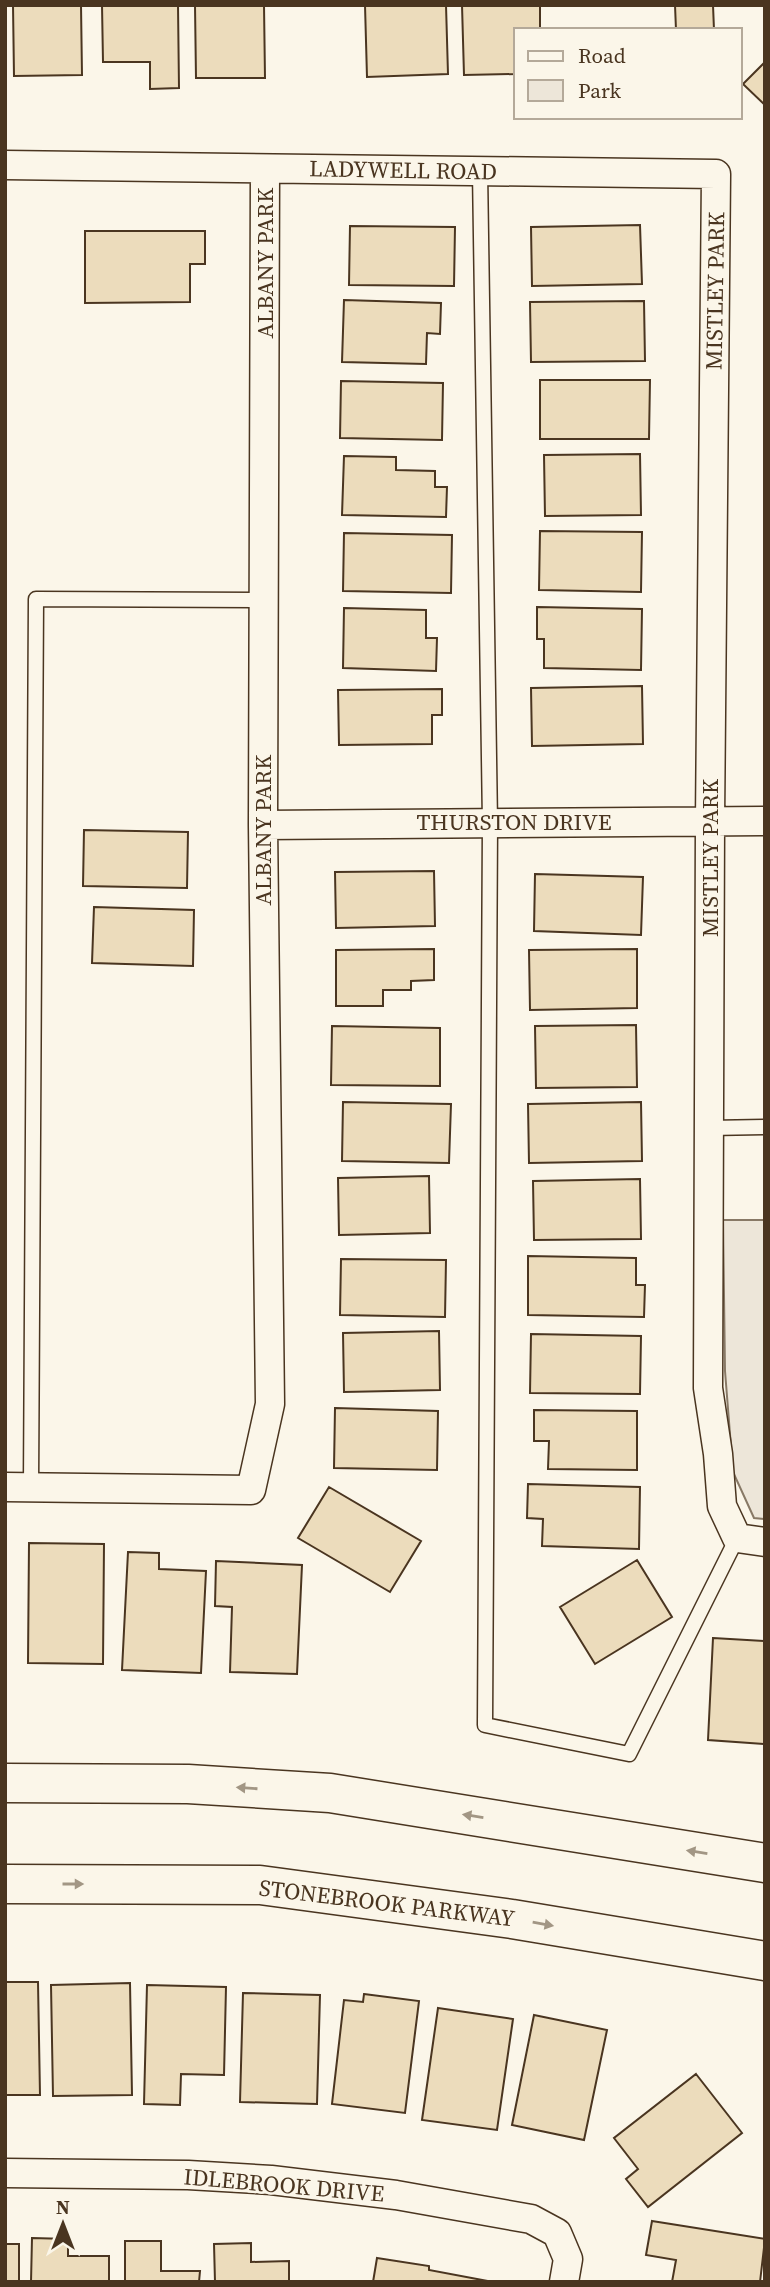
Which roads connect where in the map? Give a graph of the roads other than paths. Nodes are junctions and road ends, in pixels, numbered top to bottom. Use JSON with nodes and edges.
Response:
{"nodes":[{"id":1,"x":5,"y":165,"type":"edge"},
{"id":2,"x":265,"y":169,"type":"junction"},
{"id":3,"x":480,"y":171,"type":"junction"},
{"id":4,"x":716,"y":174,"type":"joint"},
{"id":5,"x":264,"y":600,"type":"junction"},
{"id":6,"x":710,"y":821,"type":"junction"},
{"id":7,"x":765,"y":821,"type":"edge"},
{"id":8,"x":490,"y":822,"type":"junction"},
{"id":9,"x":263,"y":825,"type":"junction"},
{"id":10,"x":765,"y":1127,"type":"edge"},
{"id":11,"x":709,"y":1128,"type":"junction"},
{"id":12,"x":18,"y":1488,"type":"edge"},
{"id":13,"x":737,"y":1538,"type":"junction"},
{"id":14,"x":765,"y":1542,"type":"edge"},
{"id":15,"x":5,"y":1783,"type":"edge"},
{"id":16,"x":765,"y":1863,"type":"edge"},
{"id":17,"x":5,"y":1884,"type":"edge"},
{"id":18,"x":765,"y":1961,"type":"edge"},
{"id":19,"x":5,"y":2173,"type":"edge"},
{"id":20,"x":564,"y":2282,"type":"edge"}],
"edges":[{"from":1,"to":2,"type":"street","name":"LADYWELL ROAD"},
{"from":2,"to":3,"type":"street","name":"LADYWELL ROAD"},
{"from":2,"to":5,"type":"street","name":"ALBANY PARK"},
{"from":3,"to":4,"type":"street","name":"LADYWELL ROAD"},
{"from":3,"to":8,"type":"lane"},
{"from":4,"to":6,"type":"street","name":"MISTLEY PARK"},
{"from":5,"to":9,"type":"street","name":"ALBANY PARK"},
{"from":5,"to":12,"type":"lane"},
{"from":6,"to":7,"type":"street","name":"THURSTON DRIVE"},
{"from":6,"to":8,"type":"street","name":"THURSTON DRIVE"},
{"from":6,"to":11,"type":"street","name":"MISTLEY PARK"},
{"from":8,"to":9,"type":"street","name":"THURSTON DRIVE"},
{"from":8,"to":13,"type":"lane"},
{"from":9,"to":12,"type":"street","name":"ALBANY PARK"},
{"from":10,"to":11,"type":"lane"},
{"from":11,"to":13,"type":"street","name":"MISTLEY PARK"},
{"from":13,"to":14,"type":"street"},
{"from":16,"to":15,"type":"main road","one_way":true},
{"from":17,"to":18,"type":"main road","name":"STONEBROOK PARKWAY","one_way":true},
{"from":19,"to":20,"type":"street","name":"IDLEBROOK DRIVE"}]}
